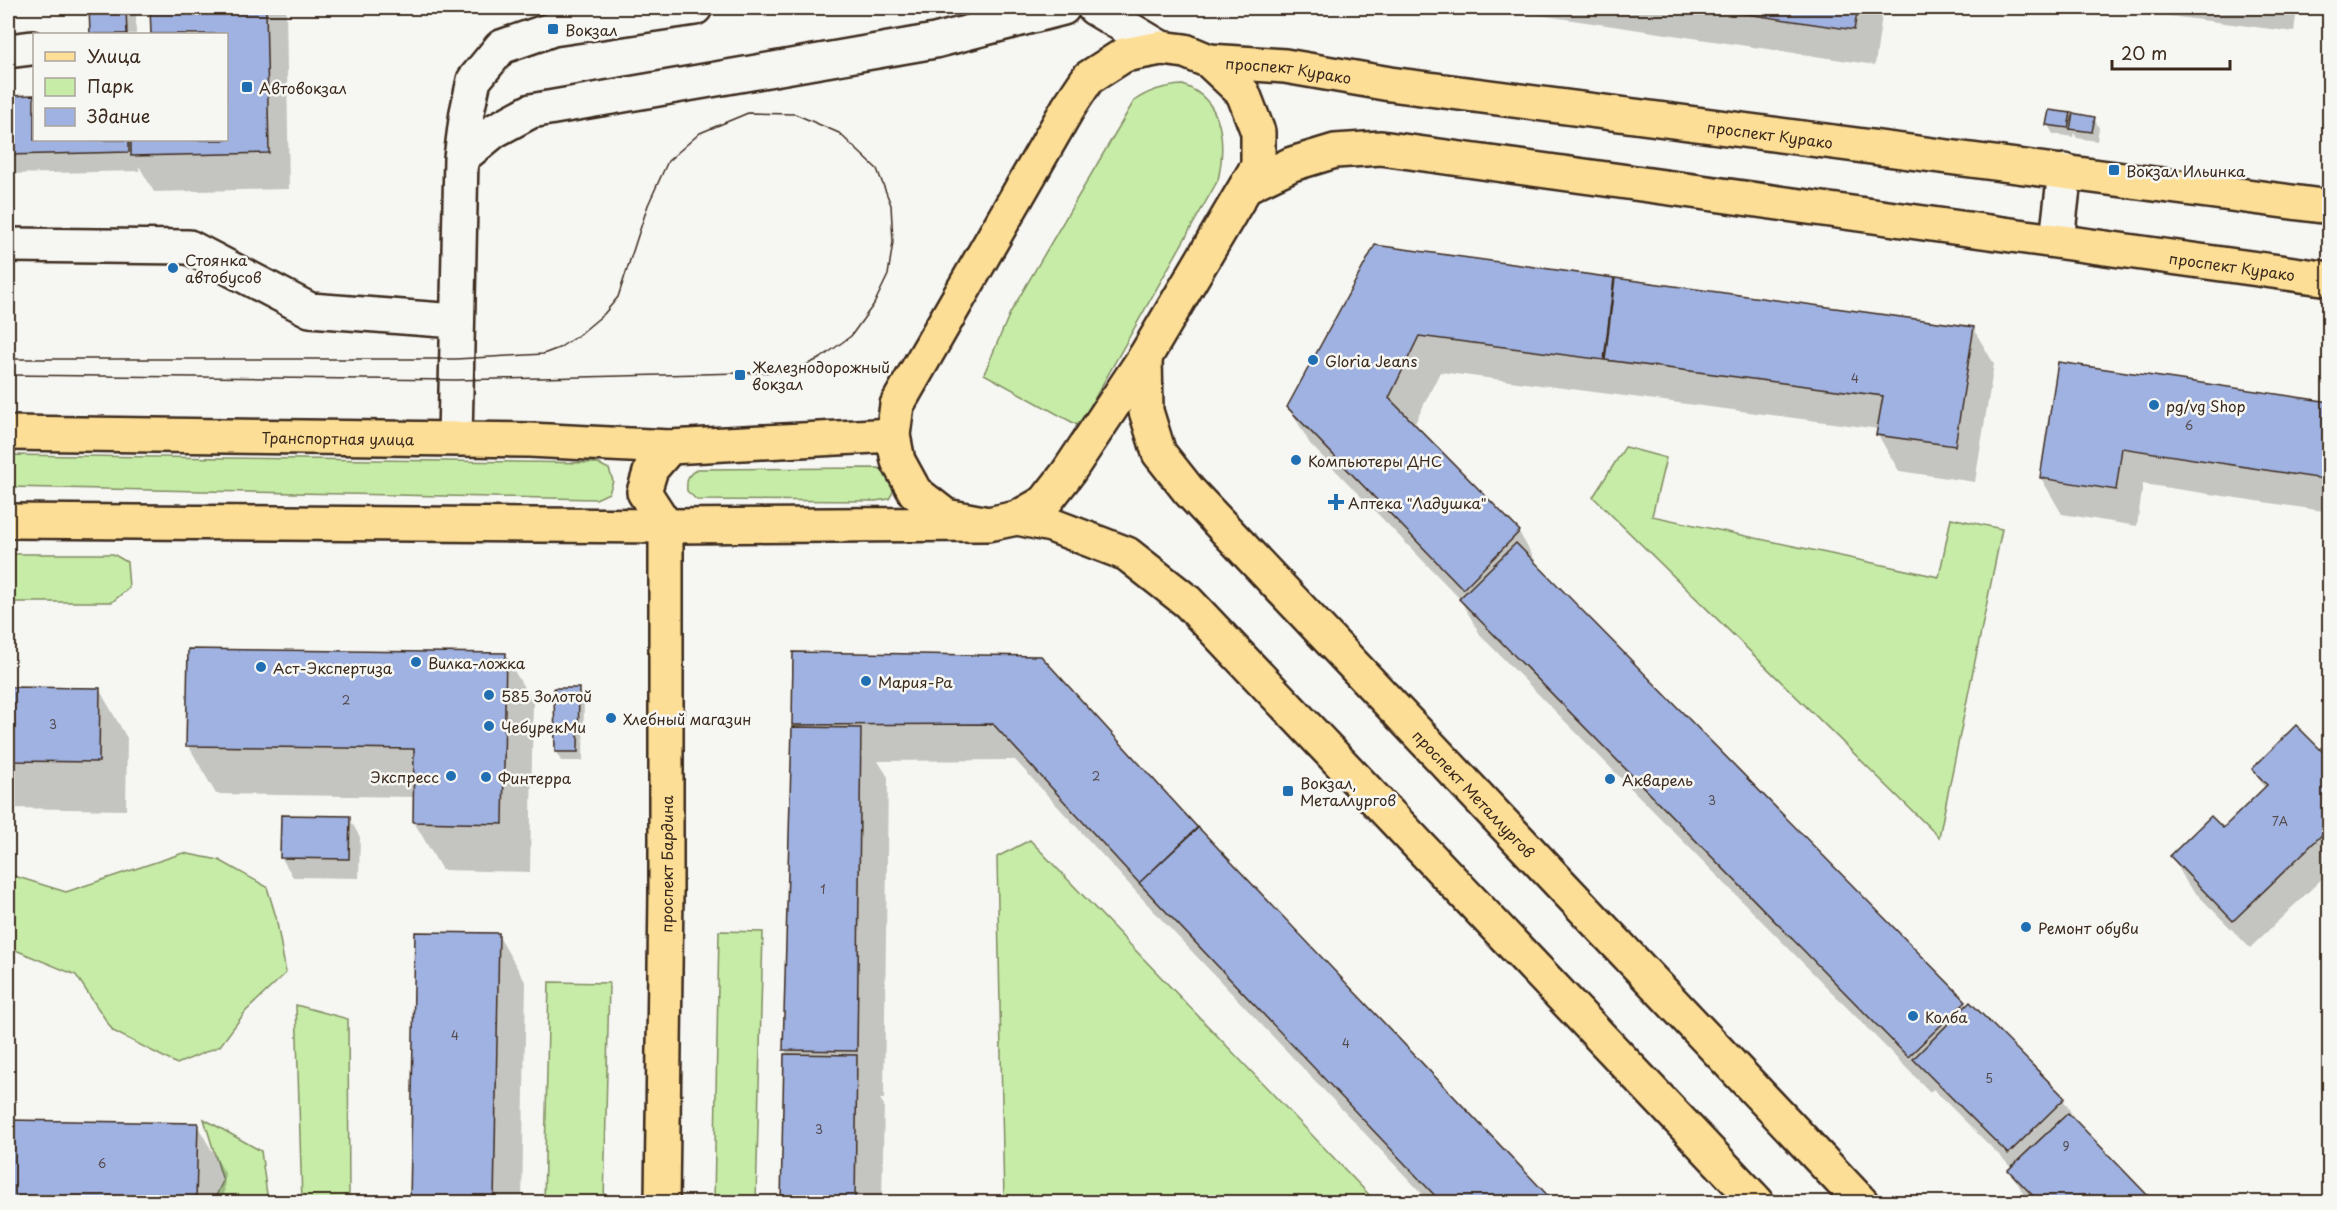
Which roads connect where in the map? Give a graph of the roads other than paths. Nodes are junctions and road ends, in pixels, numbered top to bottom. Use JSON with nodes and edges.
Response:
{"nodes":[{"id":1,"x":695,"y":8,"type":"edge"},
{"id":2,"x":1063,"y":8,"type":"edge"},
{"id":3,"x":1094,"y":8,"type":"edge"},
{"id":4,"x":1161,"y":48,"type":"junction"},
{"id":5,"x":1209,"y":61,"type":"junction"},
{"id":6,"x":461,"y":158,"type":"junction"},
{"id":7,"x":2065,"y":171,"type":"junction"},
{"id":8,"x":1248,"y":185,"type":"junction"},
{"id":9,"x":2330,"y":207,"type":"edge"},
{"id":10,"x":2057,"y":240,"type":"junction"},
{"id":11,"x":8,"y":244,"type":"edge"},
{"id":12,"x":2330,"y":279,"type":"edge"},
{"id":13,"x":456,"y":321,"type":"junction"},
{"id":14,"x":1145,"y":357,"type":"junction"},
{"id":15,"x":8,"y":434,"type":"edge"},
{"id":16,"x":893,"y":435,"type":"junction"},
{"id":17,"x":455,"y":438,"type":"junction"},
{"id":18,"x":670,"y":447,"type":"junction"},
{"id":19,"x":8,"y":521,"type":"edge"},
{"id":20,"x":1003,"y":521,"type":"junction"},
{"id":21,"x":666,"y":526,"type":"junction"},
{"id":22,"x":662,"y":1203,"type":"edge"},
{"id":23,"x":1757,"y":1203,"type":"edge"},
{"id":24,"x":1861,"y":1203,"type":"edge"}],
"edges":[{"from":1,"to":6,"type":"lane"},
{"from":2,"to":6,"type":"lane"},
{"from":3,"to":4,"type":"lane"},
{"from":4,"to":5,"type":"main road"},
{"from":4,"to":16,"type":"main road"},
{"from":5,"to":7,"type":"main road","name":"проспект Курако"},
{"from":5,"to":8,"type":"main road"},
{"from":6,"to":13,"type":"lane"},
{"from":7,"to":9,"type":"main road","name":"проспект Курако"},
{"from":7,"to":10,"type":"lane"},
{"from":8,"to":10,"type":"main road","name":"проспект Курако"},
{"from":8,"to":14,"type":"main road"},
{"from":10,"to":12,"type":"main road","name":"проспект Курако"},
{"from":11,"to":13,"type":"lane"},
{"from":13,"to":17,"type":"lane"},
{"from":14,"to":20,"type":"main road"},
{"from":14,"to":24,"type":"main road","name":"проспект Металлургов"},
{"from":15,"to":17,"type":"main road","name":"Транспортная улица"},
{"from":16,"to":18,"type":"main road","name":"Транспортная улица"},
{"from":16,"to":20,"type":"main road"},
{"from":17,"to":18,"type":"main road","name":"Транспортная улица"},
{"from":18,"to":21,"type":"main road"},
{"from":19,"to":21,"type":"main road"},
{"from":20,"to":21,"type":"main road"},
{"from":20,"to":23,"type":"main road"},
{"from":21,"to":22,"type":"main road","name":"проспект Бардина"}]}
